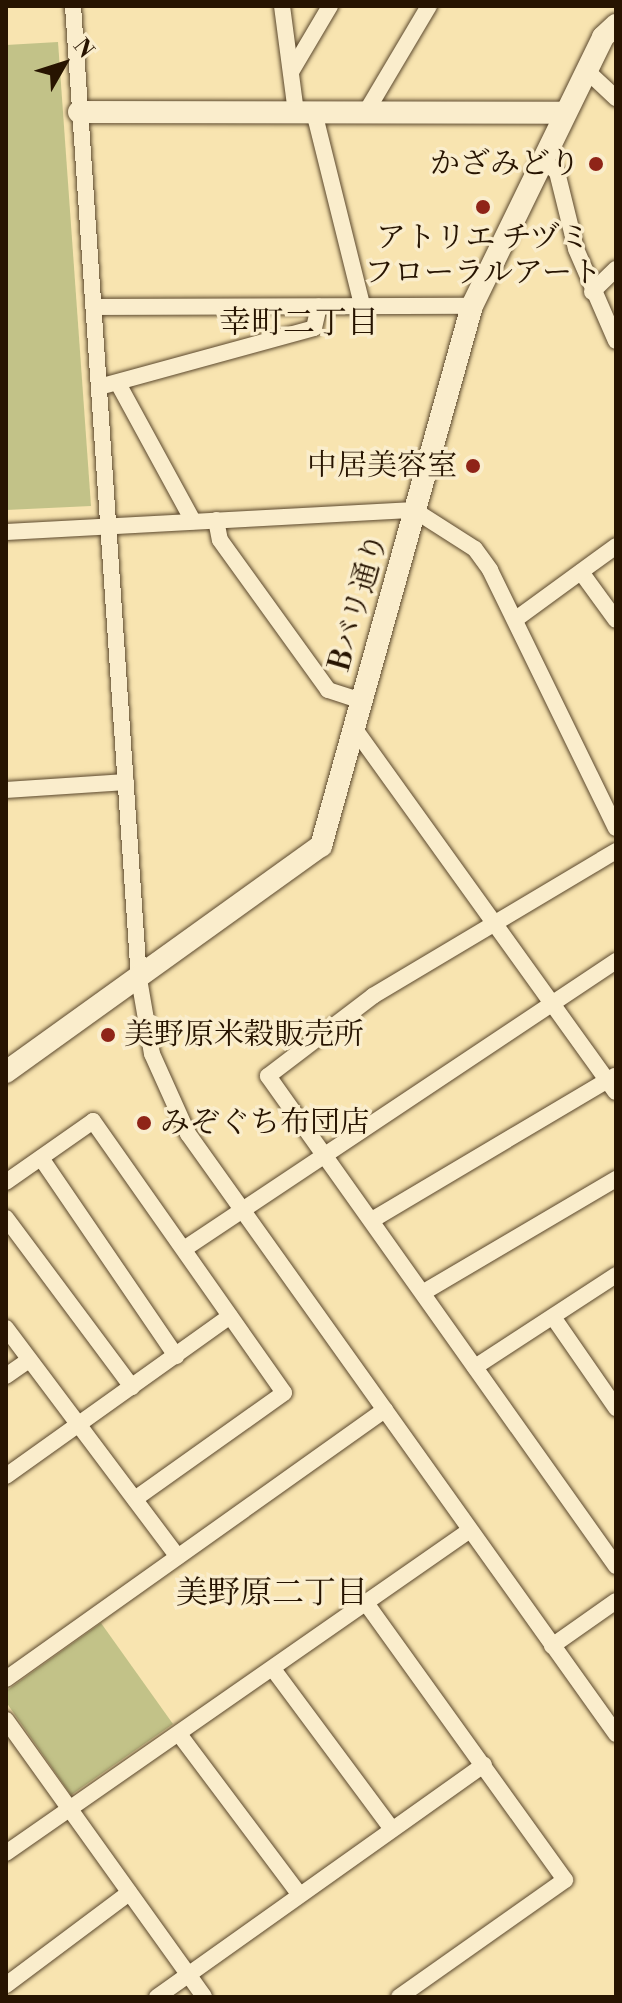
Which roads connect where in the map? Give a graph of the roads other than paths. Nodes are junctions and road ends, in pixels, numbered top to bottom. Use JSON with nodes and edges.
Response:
{"nodes":[{"id":1,"x":73,"y":6,"type":"edge"},
{"id":2,"x":282,"y":6,"type":"edge"},
{"id":3,"x":330,"y":6,"type":"edge"},
{"id":4,"x":429,"y":6,"type":"edge"},
{"id":5,"x":616,"y":25,"type":"edge"},
{"id":6,"x":587,"y":71,"type":"junction"},
{"id":7,"x":291,"y":72,"type":"junction"},
{"id":8,"x":616,"y":98,"type":"edge"},
{"id":9,"x":79,"y":112,"type":"junction"},
{"id":10,"x":305,"y":112,"type":"junction"},
{"id":11,"x":366,"y":112,"type":"junction"},
{"id":12,"x":564,"y":113,"type":"junction"},
{"id":13,"x":543,"y":160,"type":"junction"},
{"id":14,"x":616,"y":269,"type":"edge"},
{"id":15,"x":592,"y":292,"type":"junction"},
{"id":16,"x":472,"y":306,"type":"junction"},
{"id":17,"x":95,"y":307,"type":"junction"},
{"id":18,"x":319,"y":307,"type":"junction"},
{"id":19,"x":363,"y":308,"type":"junction"},
{"id":20,"x":616,"y":341,"type":"edge"},
{"id":21,"x":99,"y":387,"type":"junction"},
{"id":22,"x":120,"y":387,"type":"junction"},
{"id":23,"x":414,"y":510,"type":"junction"},
{"id":24,"x":216,"y":520,"type":"junction"},
{"id":25,"x":193,"y":521,"type":"junction"},
{"id":26,"x":107,"y":527,"type":"junction"},
{"id":27,"x":6,"y":532,"type":"edge"},
{"id":28,"x":616,"y":546,"type":"edge"},
{"id":29,"x":581,"y":572,"type":"junction"},
{"id":30,"x":516,"y":619,"type":"junction"},
{"id":31,"x":616,"y":620,"type":"edge"},
{"id":32,"x":362,"y":701,"type":"junction"},
{"id":33,"x":354,"y":728,"type":"junction"},
{"id":34,"x":126,"y":782,"type":"junction"},
{"id":35,"x":6,"y":790,"type":"edge"},
{"id":36,"x":616,"y":828,"type":"edge"},
{"id":37,"x":616,"y":851,"type":"edge"},
{"id":38,"x":496,"y":923,"type":"junction"},
{"id":39,"x":616,"y":961,"type":"edge"},
{"id":40,"x":139,"y":979,"type":"junction"},
{"id":41,"x":552,"y":1002,"type":"junction"},
{"id":42,"x":6,"y":1072,"type":"edge"},
{"id":43,"x":613,"y":1083,"type":"edge"},
{"id":44,"x":323,"y":1151,"type":"junction"},
{"id":45,"x":41,"y":1158,"type":"junction"},
{"id":46,"x":616,"y":1179,"type":"edge"},
{"id":47,"x":6,"y":1182,"type":"edge"},
{"id":48,"x":241,"y":1207,"type":"junction"},
{"id":49,"x":6,"y":1218,"type":"edge"},
{"id":50,"x":372,"y":1220,"type":"junction"},
{"id":51,"x":184,"y":1249,"type":"junction"},
{"id":52,"x":616,"y":1275,"type":"edge"},
{"id":53,"x":424,"y":1292,"type":"junction"},
{"id":54,"x":230,"y":1316,"type":"junction"},
{"id":55,"x":553,"y":1317,"type":"junction"},
{"id":56,"x":6,"y":1328,"type":"edge"},
{"id":57,"x":176,"y":1356,"type":"junction"},
{"id":58,"x":29,"y":1360,"type":"junction"},
{"id":59,"x":475,"y":1367,"type":"junction"},
{"id":60,"x":6,"y":1376,"type":"edge"},
{"id":61,"x":132,"y":1387,"type":"junction"},
{"id":62,"x":616,"y":1408,"type":"edge"},
{"id":63,"x":385,"y":1410,"type":"junction"},
{"id":64,"x":77,"y":1426,"type":"junction"},
{"id":65,"x":6,"y":1476,"type":"edge"},
{"id":66,"x":135,"y":1499,"type":"junction"},
{"id":67,"x":470,"y":1530,"type":"junction"},
{"id":68,"x":178,"y":1557,"type":"junction"},
{"id":69,"x":616,"y":1566,"type":"edge"},
{"id":70,"x":616,"y":1601,"type":"edge"},
{"id":71,"x":366,"y":1603,"type":"junction"},
{"id":72,"x":552,"y":1646,"type":"junction"},
{"id":73,"x":273,"y":1669,"type":"junction"},
{"id":74,"x":6,"y":1679,"type":"edge"},
{"id":75,"x":6,"y":1720,"type":"edge"},
{"id":76,"x":179,"y":1734,"type":"junction"},
{"id":77,"x":616,"y":1734,"type":"edge"},
{"id":78,"x":484,"y":1765,"type":"junction"},
{"id":79,"x":69,"y":1810,"type":"junction"},
{"id":80,"x":392,"y":1829,"type":"junction"},
{"id":81,"x":6,"y":1853,"type":"edge"},
{"id":82,"x":129,"y":1893,"type":"junction"},
{"id":83,"x":299,"y":1894,"type":"junction"},
{"id":84,"x":187,"y":1975,"type":"junction"},
{"id":85,"x":6,"y":1985,"type":"edge"},
{"id":86,"x":157,"y":1997,"type":"edge"},
{"id":87,"x":204,"y":1997,"type":"edge"},
{"id":88,"x":399,"y":1997,"type":"edge"}],
"edges":[{"from":1,"to":9,"type":"street"},
{"from":2,"to":7,"type":"street"},
{"from":3,"to":7,"type":"street"},
{"from":4,"to":11,"type":"street"},
{"from":5,"to":6,"type":"street","name":"Bバリ通り"},
{"from":6,"to":8,"type":"street"},
{"from":6,"to":12,"type":"street","name":"Bバリ通り"},
{"from":7,"to":10,"type":"street"},
{"from":9,"to":10,"type":"street"},
{"from":9,"to":17,"type":"street"},
{"from":10,"to":11,"type":"street"},
{"from":10,"to":19,"type":"street"},
{"from":11,"to":12,"type":"street"},
{"from":12,"to":13,"type":"street","name":"Bバリ通り"},
{"from":13,"to":15,"type":"street"},
{"from":13,"to":16,"type":"street","name":"Bバリ通り"},
{"from":14,"to":15,"type":"street"},
{"from":15,"to":20,"type":"street"},
{"from":16,"to":19,"type":"street"},
{"from":16,"to":23,"type":"street","name":"Bバリ通り"},
{"from":17,"to":18,"type":"street"},
{"from":17,"to":21,"type":"street"},
{"from":18,"to":19,"type":"street"},
{"from":18,"to":22,"type":"street"},
{"from":21,"to":22,"type":"street"},
{"from":21,"to":26,"type":"street"},
{"from":22,"to":25,"type":"street"},
{"from":23,"to":24,"type":"street"},
{"from":23,"to":30,"type":"street"},
{"from":23,"to":32,"type":"street","name":"Bバリ通り"},
{"from":24,"to":25,"type":"street"},
{"from":24,"to":32,"type":"street"},
{"from":25,"to":26,"type":"street"},
{"from":26,"to":27,"type":"street"},
{"from":26,"to":34,"type":"street"},
{"from":28,"to":29,"type":"street"},
{"from":29,"to":30,"type":"street"},
{"from":29,"to":31,"type":"street"},
{"from":30,"to":36,"type":"street"},
{"from":32,"to":33,"type":"street","name":"Bバリ通り"},
{"from":33,"to":38,"type":"street"},
{"from":33,"to":40,"type":"street","name":"Bバリ通り"},
{"from":34,"to":35,"type":"street"},
{"from":34,"to":40,"type":"street"},
{"from":37,"to":38,"type":"street"},
{"from":38,"to":41,"type":"street"},
{"from":38,"to":44,"type":"street"},
{"from":39,"to":41,"type":"street"},
{"from":40,"to":42,"type":"street","name":"Bバリ通り"},
{"from":40,"to":48,"type":"street"},
{"from":41,"to":43,"type":"street"},
{"from":41,"to":44,"type":"street"},
{"from":43,"to":50,"type":"street"},
{"from":44,"to":48,"type":"street"},
{"from":44,"to":50,"type":"street"},
{"from":45,"to":47,"type":"street"},
{"from":45,"to":51,"type":"street"},
{"from":45,"to":57,"type":"street"},
{"from":46,"to":53,"type":"street"},
{"from":48,"to":51,"type":"street"},
{"from":48,"to":63,"type":"street"},
{"from":49,"to":61,"type":"street"},
{"from":50,"to":53,"type":"street"},
{"from":51,"to":54,"type":"street"},
{"from":52,"to":55,"type":"street"},
{"from":53,"to":59,"type":"street"},
{"from":54,"to":57,"type":"street"},
{"from":54,"to":66,"type":"street"},
{"from":55,"to":59,"type":"street"},
{"from":55,"to":62,"type":"street"},
{"from":56,"to":58,"type":"street"},
{"from":57,"to":61,"type":"street"},
{"from":58,"to":60,"type":"street"},
{"from":58,"to":64,"type":"street"},
{"from":59,"to":69,"type":"street"},
{"from":61,"to":64,"type":"street"},
{"from":63,"to":67,"type":"street"},
{"from":63,"to":68,"type":"street"},
{"from":64,"to":65,"type":"street"},
{"from":64,"to":66,"type":"street"},
{"from":66,"to":68,"type":"street"},
{"from":67,"to":71,"type":"street"},
{"from":67,"to":72,"type":"street"},
{"from":68,"to":74,"type":"street"},
{"from":70,"to":72,"type":"street"},
{"from":71,"to":73,"type":"street"},
{"from":71,"to":78,"type":"street"},
{"from":72,"to":77,"type":"street"},
{"from":73,"to":76,"type":"street"},
{"from":73,"to":80,"type":"street"},
{"from":75,"to":79,"type":"street"},
{"from":76,"to":79,"type":"street"},
{"from":76,"to":83,"type":"street"},
{"from":78,"to":80,"type":"street"},
{"from":78,"to":88,"type":"street"},
{"from":79,"to":81,"type":"street"},
{"from":79,"to":82,"type":"street"},
{"from":80,"to":83,"type":"street"},
{"from":82,"to":84,"type":"street"},
{"from":82,"to":85,"type":"street"},
{"from":83,"to":84,"type":"street"},
{"from":84,"to":86,"type":"street"},
{"from":84,"to":87,"type":"street"}]}
